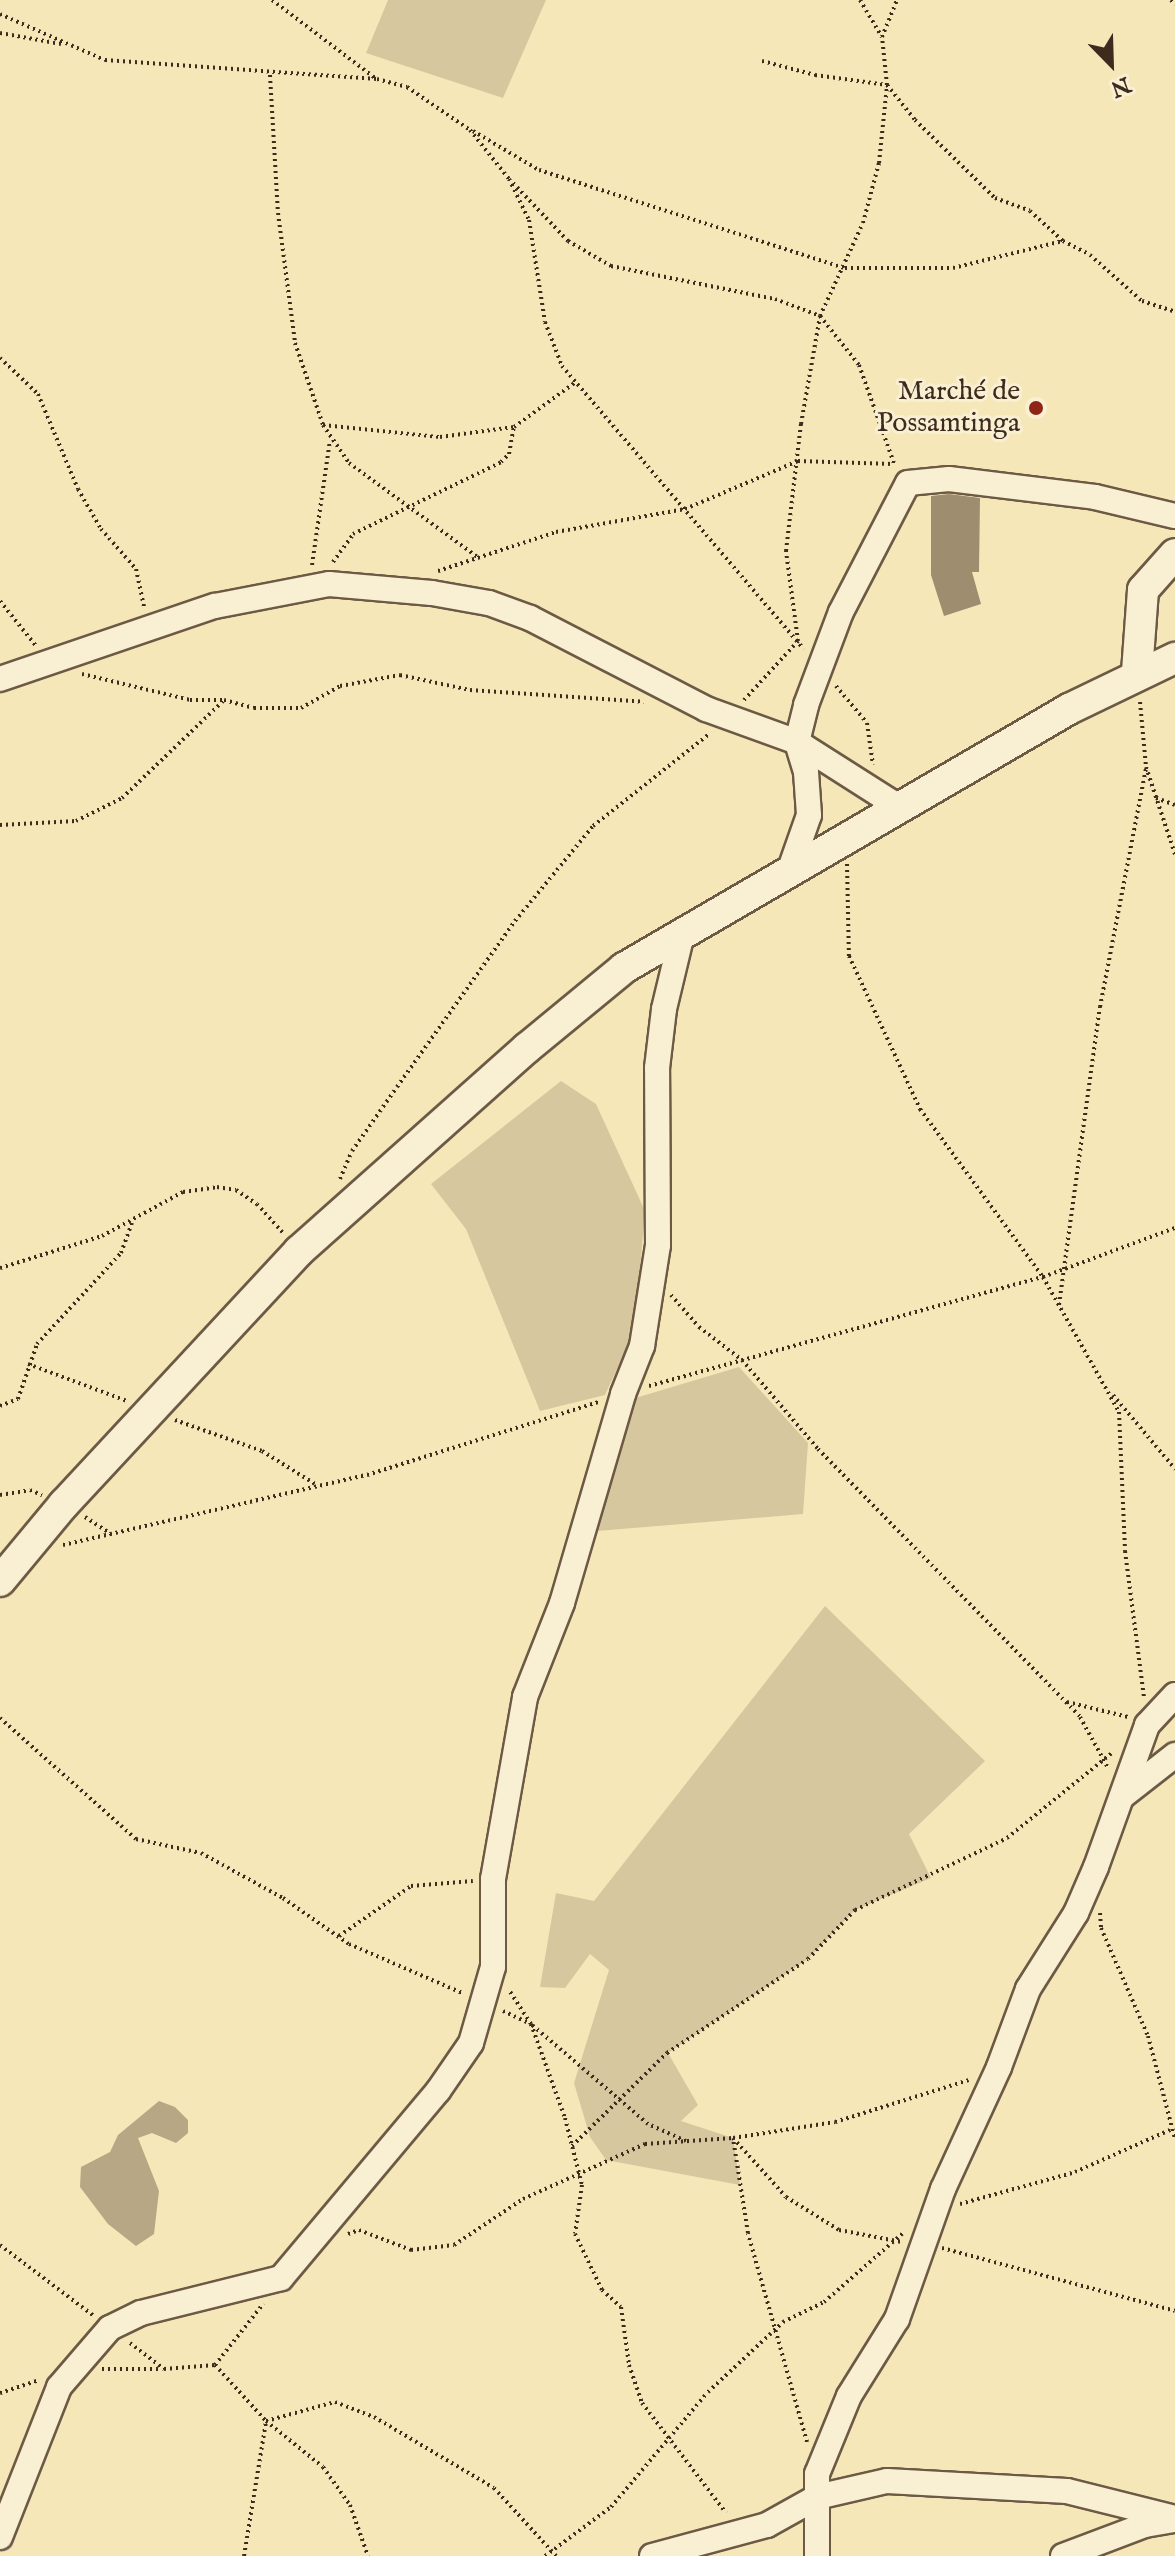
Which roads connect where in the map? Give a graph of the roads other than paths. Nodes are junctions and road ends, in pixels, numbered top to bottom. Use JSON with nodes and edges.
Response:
{"nodes":[{"id":1,"x":1175,"y":516,"type":"edge"},
{"id":2,"x":1175,"y":554,"type":"edge"},
{"id":3,"x":1175,"y":658,"type":"edge"},
{"id":4,"x":1137,"y":672,"type":"junction"},
{"id":5,"x":0,"y":679,"type":"edge"},
{"id":6,"x":797,"y":742,"type":"junction"},
{"id":7,"x":902,"y":809,"type":"junction"},
{"id":8,"x":790,"y":869,"type":"junction"},
{"id":9,"x":683,"y":930,"type":"junction"},
{"id":10,"x":0,"y":1581,"type":"edge"},
{"id":11,"x":1175,"y":1695,"type":"edge"},
{"id":12,"x":1175,"y":1755,"type":"edge"},
{"id":13,"x":1118,"y":1801,"type":"junction"},
{"id":14,"x":817,"y":2486,"type":"junction"},
{"id":15,"x":1175,"y":2519,"type":"edge"},
{"id":16,"x":0,"y":2537,"type":"edge"},
{"id":17,"x":652,"y":2556,"type":"edge"},
{"id":18,"x":817,"y":2556,"type":"edge"},
{"id":19,"x":1063,"y":2556,"type":"edge"}],
"edges":[{"from":1,"to":6,"type":"street"},
{"from":2,"to":4,"type":"street"},
{"from":3,"to":4,"type":"street"},
{"from":4,"to":7,"type":"street"},
{"from":5,"to":6,"type":"street"},
{"from":6,"to":7,"type":"street"},
{"from":6,"to":8,"type":"street"},
{"from":7,"to":8,"type":"street"},
{"from":8,"to":9,"type":"street"},
{"from":9,"to":10,"type":"street"},
{"from":9,"to":16,"type":"street"},
{"from":11,"to":13,"type":"street"},
{"from":12,"to":13,"type":"street"},
{"from":13,"to":14,"type":"street"},
{"from":14,"to":15,"type":"street"},
{"from":14,"to":17,"type":"street"},
{"from":14,"to":18,"type":"street"},
{"from":15,"to":19,"type":"street"}]}
